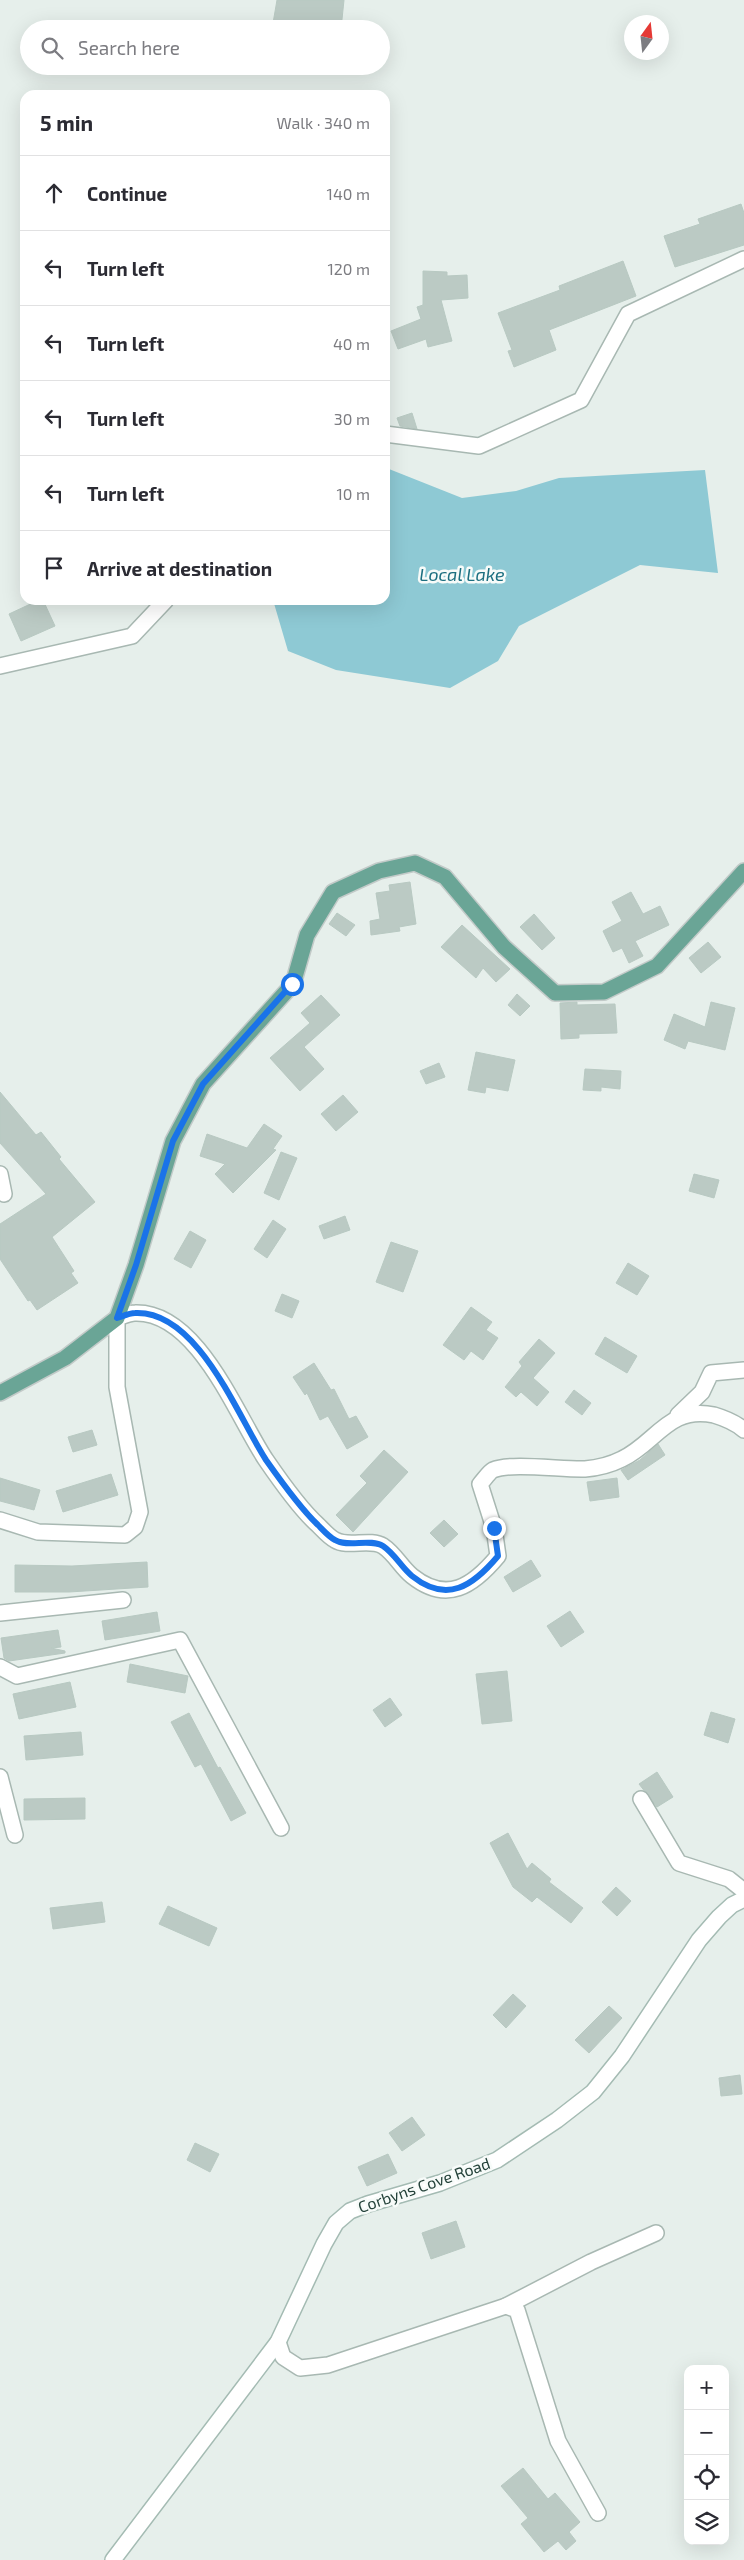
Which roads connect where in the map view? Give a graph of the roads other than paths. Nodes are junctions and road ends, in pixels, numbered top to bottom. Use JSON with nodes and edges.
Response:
{"nodes":[{"id":1,"x":744,"y":259,"type":"edge"},
{"id":2,"x":390,"y":435,"type":"edge"},
{"id":3,"x":161,"y":605,"type":"edge"},
{"id":4,"x":0,"y":666,"type":"edge"},
{"id":5,"x":744,"y":871,"type":"edge"},
{"id":6,"x":0,"y":1174,"type":"edge"},
{"id":7,"x":4,"y":1194,"type":"dead end"},
{"id":8,"x":117,"y":1318,"type":"junction"},
{"id":9,"x":744,"y":1370,"type":"edge"},
{"id":10,"x":0,"y":1394,"type":"edge"},
{"id":11,"x":675,"y":1418,"type":"junction"},
{"id":12,"x":744,"y":1430,"type":"edge"},
{"id":13,"x":0,"y":1520,"type":"edge"},
{"id":14,"x":123,"y":1600,"type":"dead end"},
{"id":15,"x":1,"y":1610,"type":"edge"},
{"id":16,"x":0,"y":1667,"type":"edge"},
{"id":17,"x":0,"y":1777,"type":"edge"},
{"id":18,"x":641,"y":1799,"type":"dead end"},
{"id":19,"x":281,"y":1828,"type":"dead end"},
{"id":20,"x":16,"y":1835,"type":"dead end"},
{"id":21,"x":744,"y":1891,"type":"edge"},
{"id":22,"x":744,"y":1898,"type":"edge"},
{"id":23,"x":656,"y":2233,"type":"dead end"},
{"id":24,"x":506,"y":2306,"type":"junction"},
{"id":25,"x":278,"y":2342,"type":"junction"},
{"id":26,"x":598,"y":2513,"type":"dead end"},
{"id":27,"x":113,"y":2560,"type":"edge"}],
"edges":[{"from":1,"to":2,"type":"street"},
{"from":3,"to":4,"type":"street"},
{"from":5,"to":8,"type":"main road"},
{"from":6,"to":7,"type":"street"},
{"from":8,"to":10,"type":"main road"},
{"from":8,"to":11,"type":"street"},
{"from":8,"to":13,"type":"street"},
{"from":9,"to":11,"type":"street"},
{"from":11,"to":12,"type":"street"},
{"from":14,"to":15,"type":"street"},
{"from":16,"to":19,"type":"street"},
{"from":17,"to":20,"type":"street"},
{"from":18,"to":21,"type":"street"},
{"from":22,"to":25,"type":"street","name":"Corbyns Cove Road"},
{"from":23,"to":24,"type":"street"},
{"from":24,"to":25,"type":"street"},
{"from":24,"to":26,"type":"street"},
{"from":25,"to":27,"type":"street","name":"Corbyns Cove Road"}]}
